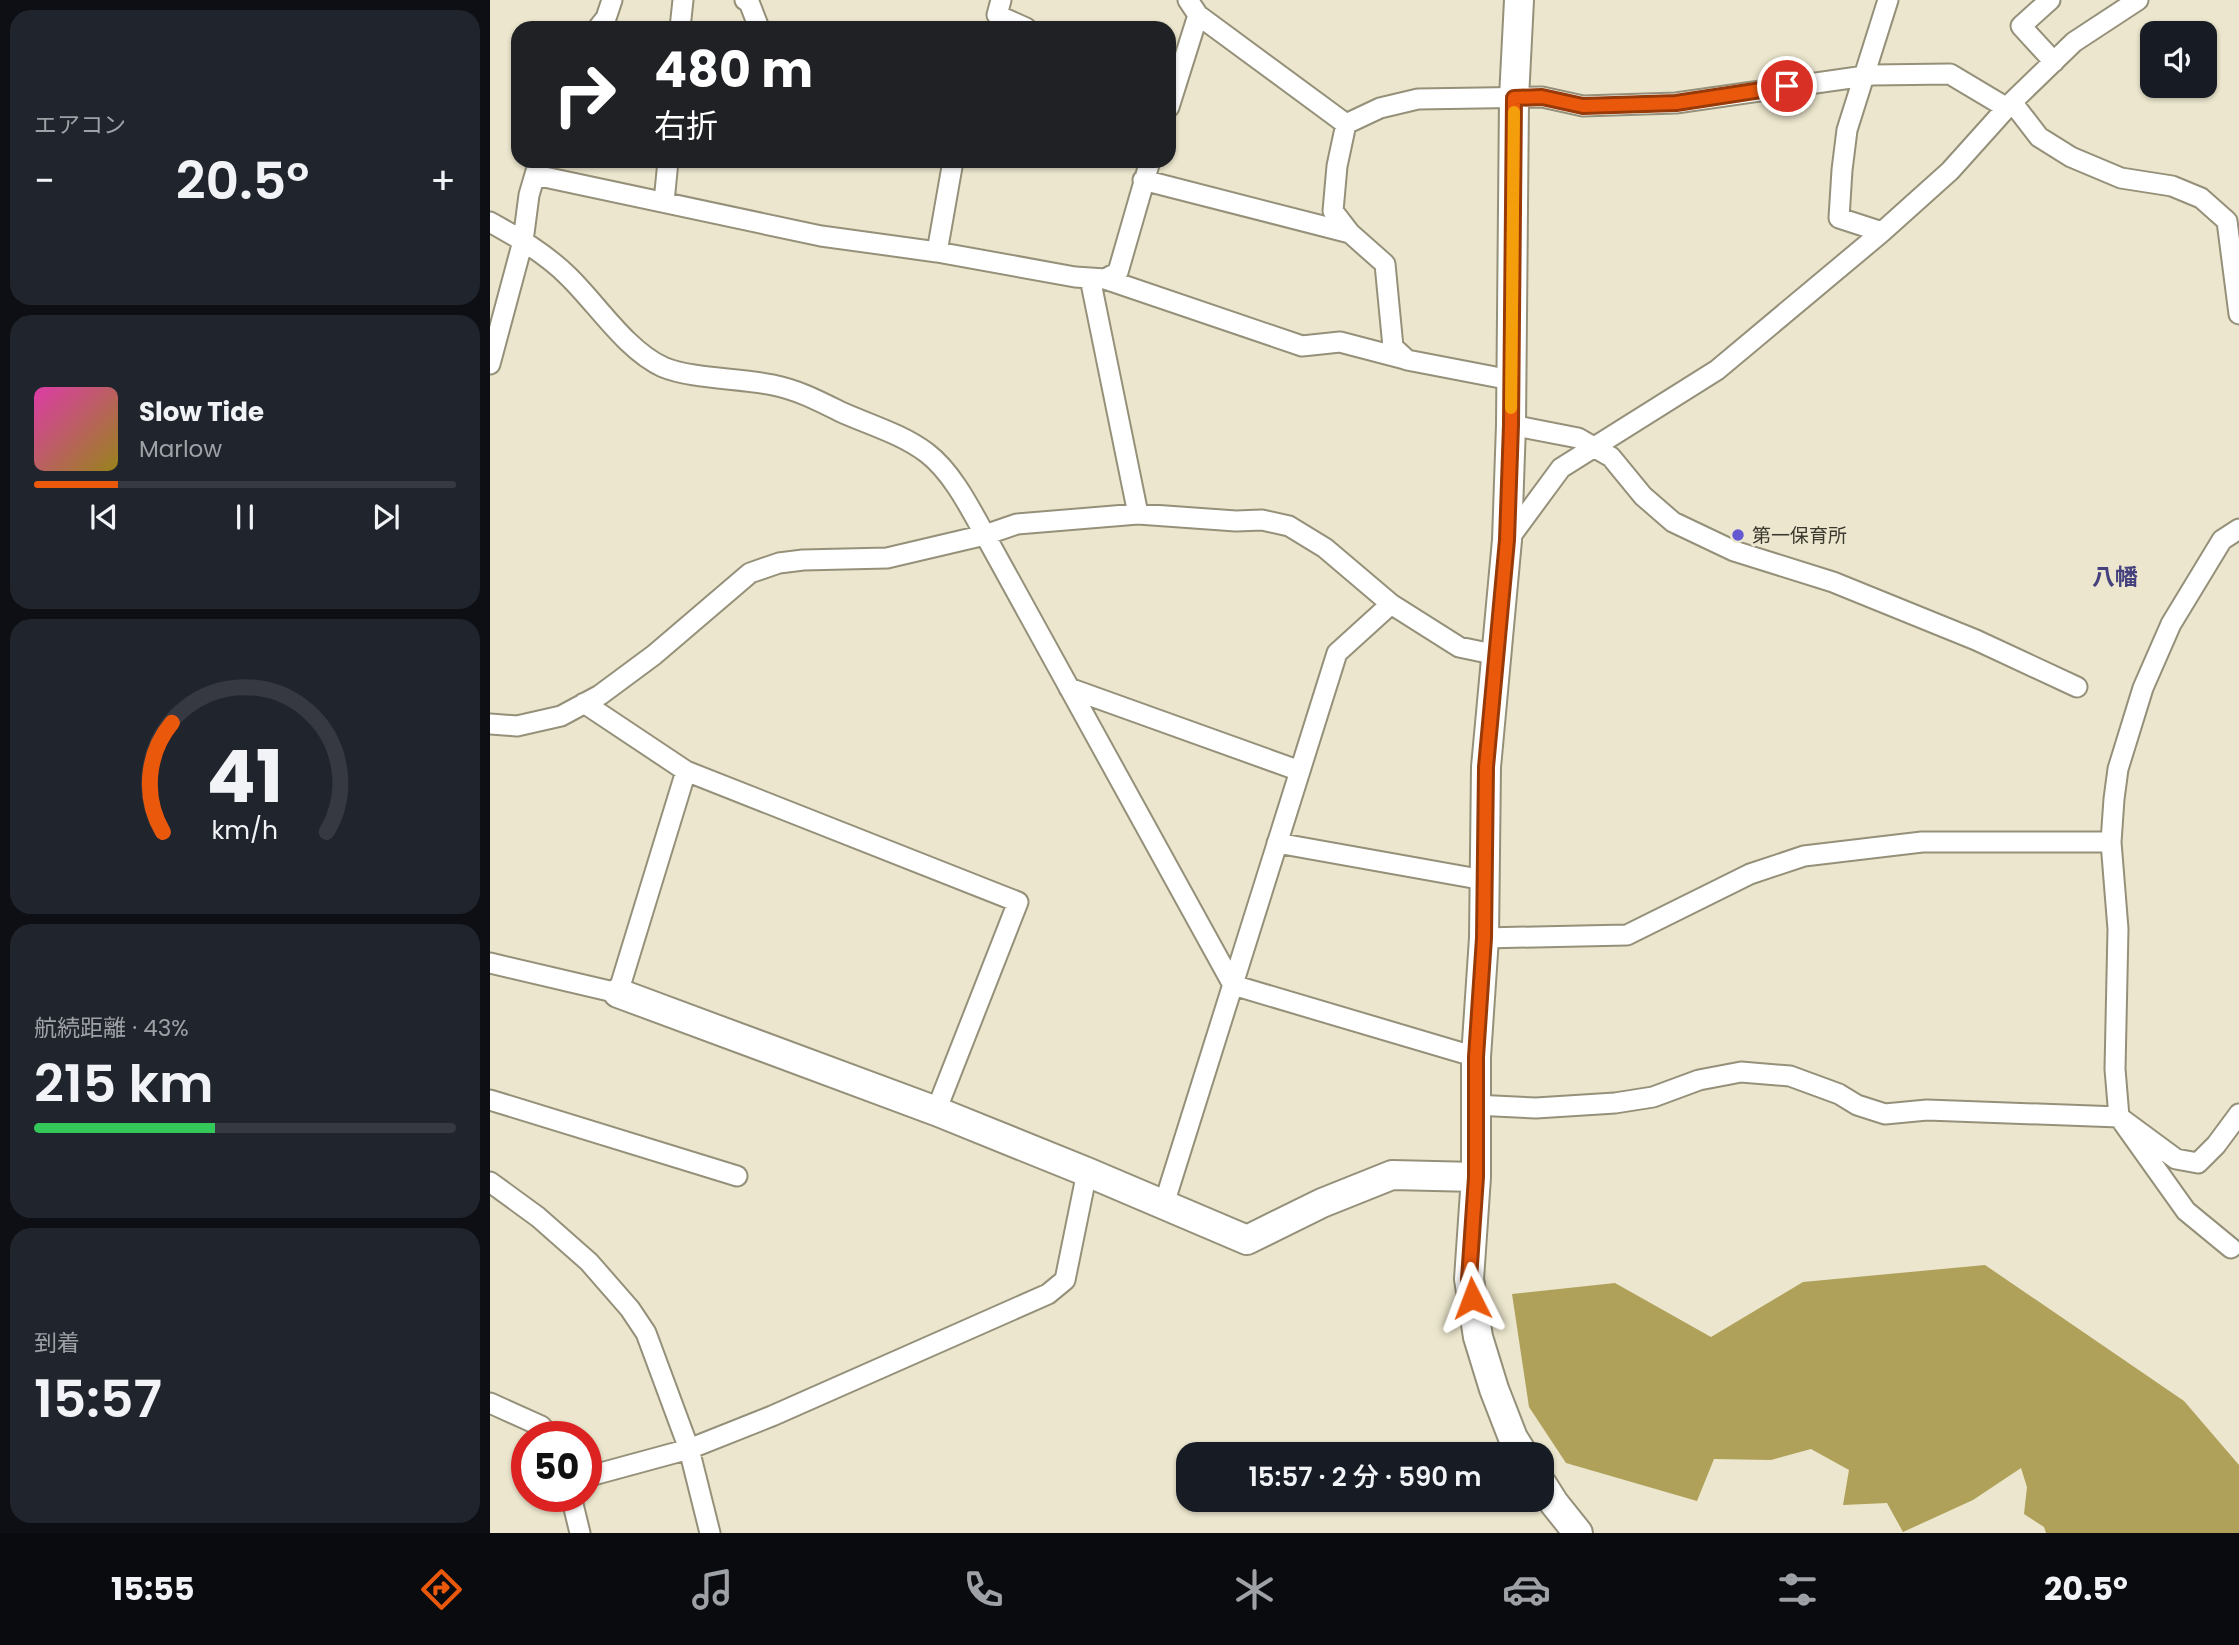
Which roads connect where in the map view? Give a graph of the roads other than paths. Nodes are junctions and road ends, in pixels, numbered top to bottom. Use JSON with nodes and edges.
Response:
{"nodes":[{"id":1,"x":612,"y":0,"type":"edge"},
{"id":2,"x":683,"y":0,"type":"edge"},
{"id":3,"x":745,"y":0,"type":"edge"},
{"id":4,"x":1001,"y":0,"type":"edge"},
{"id":5,"x":1518,"y":0,"type":"edge"},
{"id":6,"x":1888,"y":0,"type":"edge"},
{"id":7,"x":2050,"y":0,"type":"edge"},
{"id":8,"x":2138,"y":0,"type":"edge"},
{"id":9,"x":1193,"y":8,"type":"edge"},
{"id":10,"x":604,"y":21,"type":"edge"},
{"id":11,"x":681,"y":21,"type":"edge"},
{"id":12,"x":756,"y":21,"type":"edge"},
{"id":13,"x":1010,"y":21,"type":"edge"},
{"id":14,"x":2054,"y":62,"type":"junction"},
{"id":15,"x":1865,"y":76,"type":"junction"},
{"id":16,"x":1176,"y":78,"type":"edge"},
{"id":17,"x":1514,"y":98,"type":"junction"},
{"id":18,"x":2010,"y":105,"type":"junction"},
{"id":19,"x":1346,"y":124,"type":"junction"},
{"id":20,"x":537,"y":168,"type":"edge"},
{"id":21,"x":667,"y":168,"type":"edge"},
{"id":22,"x":952,"y":168,"type":"edge"},
{"id":23,"x":1146,"y":170,"type":"edge"},
{"id":24,"x":664,"y":202,"type":"junction"},
{"id":25,"x":490,"y":222,"type":"edge"},
{"id":26,"x":1882,"y":232,"type":"junction"},
{"id":27,"x":1350,"y":233,"type":"junction"},
{"id":28,"x":523,"y":241,"type":"junction"},
{"id":29,"x":937,"y":252,"type":"junction"},
{"id":30,"x":1097,"y":278,"type":"junction"},
{"id":31,"x":2239,"y":314,"type":"edge"},
{"id":32,"x":1407,"y":360,"type":"junction"},
{"id":33,"x":490,"y":364,"type":"edge"},
{"id":34,"x":1511,"y":380,"type":"junction"},
{"id":35,"x":1511,"y":425,"type":"junction"},
{"id":36,"x":1595,"y":448,"type":"junction"},
{"id":37,"x":1138,"y":514,"type":"junction"},
{"id":38,"x":2239,"y":529,"type":"edge"},
{"id":39,"x":985,"y":535,"type":"junction"},
{"id":40,"x":1507,"y":540,"type":"junction"},
{"id":41,"x":1391,"y":604,"type":"junction"},
{"id":42,"x":1497,"y":655,"type":"junction"},
{"id":43,"x":2077,"y":687,"type":"dead end"},
{"id":44,"x":1069,"y":688,"type":"junction"},
{"id":45,"x":584,"y":703,"type":"junction"},
{"id":46,"x":490,"y":724,"type":"edge"},
{"id":47,"x":686,"y":771,"type":"junction"},
{"id":48,"x":1300,"y":771,"type":"junction"},
{"id":49,"x":2111,"y":842,"type":"junction"},
{"id":50,"x":1277,"y":844,"type":"junction"},
{"id":51,"x":1484,"y":880,"type":"junction"},
{"id":52,"x":1484,"y":938,"type":"junction"},
{"id":53,"x":490,"y":963,"type":"edge"},
{"id":54,"x":1233,"y":985,"type":"junction"},
{"id":55,"x":618,"y":993,"type":"junction"},
{"id":56,"x":1476,"y":1057,"type":"junction"},
{"id":57,"x":490,"y":1100,"type":"edge"},
{"id":58,"x":1474,"y":1105,"type":"junction"},
{"id":59,"x":936,"y":1111,"type":"junction"},
{"id":60,"x":2239,"y":1114,"type":"edge"},
{"id":61,"x":2119,"y":1117,"type":"junction"},
{"id":62,"x":1087,"y":1172,"type":"junction"},
{"id":63,"x":737,"y":1176,"type":"dead end"},
{"id":64,"x":1476,"y":1177,"type":"junction"},
{"id":65,"x":490,"y":1182,"type":"edge"},
{"id":66,"x":1164,"y":1204,"type":"junction"},
{"id":67,"x":2231,"y":1248,"type":"dead end"},
{"id":68,"x":490,"y":1404,"type":"edge"},
{"id":69,"x":529,"y":1421,"type":"edge"},
{"id":70,"x":1516,"y":1442,"type":"edge"},
{"id":71,"x":689,"y":1449,"type":"junction"},
{"id":72,"x":602,"y":1473,"type":"edge"},
{"id":73,"x":1554,"y":1503,"type":"edge"},
{"id":74,"x":574,"y":1512,"type":"edge"},
{"id":75,"x":580,"y":1533,"type":"edge"},
{"id":76,"x":710,"y":1533,"type":"edge"},
{"id":77,"x":1578,"y":1533,"type":"edge"}],
"edges":[{"from":1,"to":10,"type":"street"},
{"from":2,"to":11,"type":"street"},
{"from":3,"to":12,"type":"street"},
{"from":4,"to":13,"type":"street"},
{"from":5,"to":17,"type":"main road"},
{"from":6,"to":15,"type":"street"},
{"from":7,"to":14,"type":"street"},
{"from":8,"to":14,"type":"street"},
{"from":9,"to":16,"type":"street"},
{"from":9,"to":19,"type":"street"},
{"from":14,"to":18,"type":"street"},
{"from":15,"to":17,"type":"street"},
{"from":15,"to":18,"type":"street"},
{"from":15,"to":26,"type":"street"},
{"from":17,"to":19,"type":"street"},
{"from":17,"to":34,"type":"main road"},
{"from":18,"to":26,"type":"street"},
{"from":18,"to":31,"type":"street"},
{"from":19,"to":27,"type":"street"},
{"from":20,"to":24,"type":"street"},
{"from":20,"to":28,"type":"street"},
{"from":21,"to":24,"type":"street"},
{"from":22,"to":29,"type":"street"},
{"from":23,"to":27,"type":"street"},
{"from":23,"to":30,"type":"street"},
{"from":24,"to":29,"type":"street"},
{"from":25,"to":28,"type":"street"},
{"from":26,"to":36,"type":"street"},
{"from":27,"to":32,"type":"street"},
{"from":28,"to":33,"type":"street"},
{"from":28,"to":39,"type":"street"},
{"from":29,"to":30,"type":"street"},
{"from":30,"to":32,"type":"street"},
{"from":30,"to":37,"type":"street"},
{"from":32,"to":34,"type":"street"},
{"from":34,"to":35,"type":"main road"},
{"from":35,"to":36,"type":"street"},
{"from":35,"to":40,"type":"main road"},
{"from":36,"to":40,"type":"street"},
{"from":36,"to":43,"type":"street"},
{"from":37,"to":39,"type":"street"},
{"from":37,"to":41,"type":"street"},
{"from":38,"to":49,"type":"street"},
{"from":39,"to":44,"type":"street"},
{"from":39,"to":45,"type":"street"},
{"from":40,"to":42,"type":"main road"},
{"from":41,"to":42,"type":"street"},
{"from":41,"to":48,"type":"street"},
{"from":42,"to":51,"type":"main road"},
{"from":44,"to":48,"type":"street"},
{"from":44,"to":54,"type":"street"},
{"from":45,"to":46,"type":"street"},
{"from":45,"to":47,"type":"street"},
{"from":47,"to":55,"type":"street"},
{"from":47,"to":59,"type":"street"},
{"from":48,"to":50,"type":"street"},
{"from":49,"to":52,"type":"street"},
{"from":49,"to":61,"type":"street"},
{"from":50,"to":51,"type":"street"},
{"from":50,"to":54,"type":"street"},
{"from":51,"to":52,"type":"main road"},
{"from":52,"to":56,"type":"main road"},
{"from":53,"to":55,"type":"street"},
{"from":54,"to":56,"type":"street"},
{"from":54,"to":66,"type":"street"},
{"from":55,"to":59,"type":"main road"},
{"from":56,"to":58,"type":"main road"},
{"from":57,"to":63,"type":"street"},
{"from":58,"to":61,"type":"street"},
{"from":58,"to":64,"type":"main road"},
{"from":59,"to":62,"type":"main road"},
{"from":60,"to":61,"type":"street"},
{"from":61,"to":67,"type":"street"},
{"from":62,"to":66,"type":"main road"},
{"from":62,"to":71,"type":"street"},
{"from":64,"to":66,"type":"main road"},
{"from":64,"to":70,"type":"main road"},
{"from":65,"to":71,"type":"street"},
{"from":68,"to":69,"type":"street"},
{"from":71,"to":72,"type":"street"},
{"from":71,"to":76,"type":"street"},
{"from":73,"to":77,"type":"main road"},
{"from":74,"to":75,"type":"street"}]}
